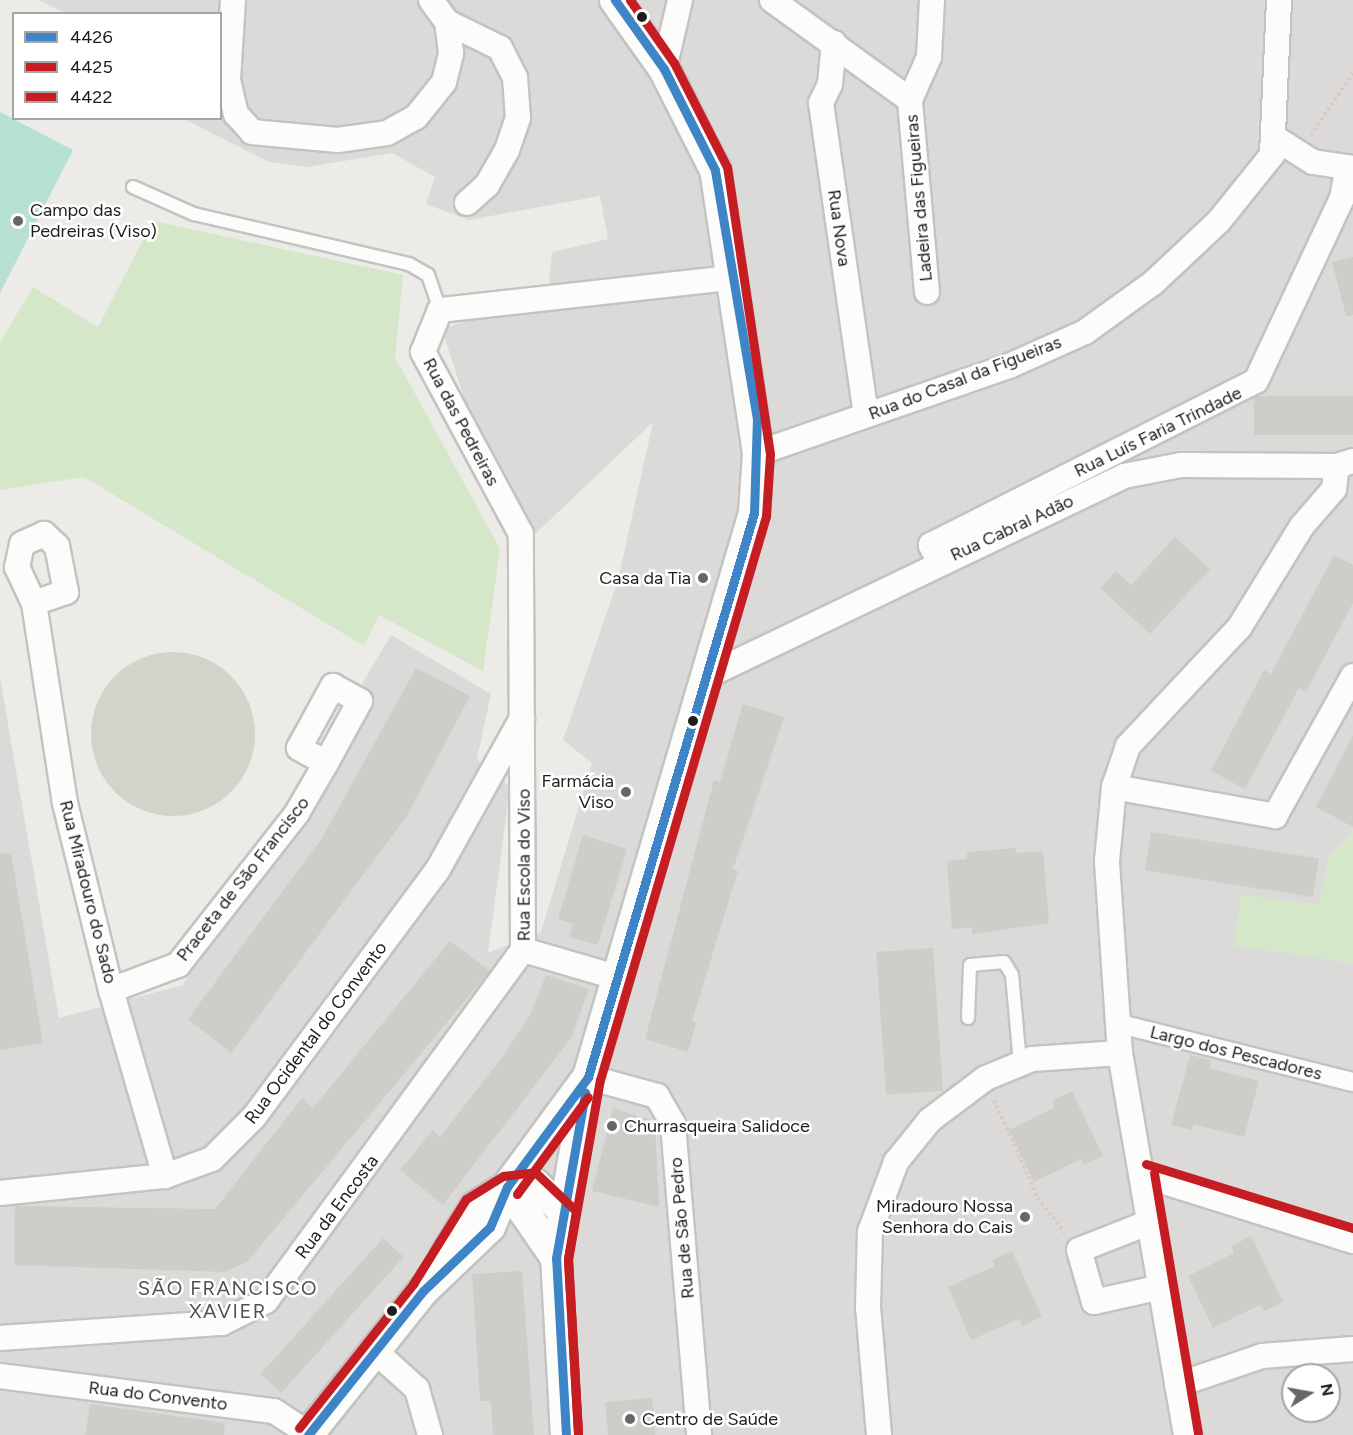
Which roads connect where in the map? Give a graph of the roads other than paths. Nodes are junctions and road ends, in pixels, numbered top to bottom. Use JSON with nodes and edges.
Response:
{"nodes":[{"id":1,"x":233,"y":0,"type":"edge"},
{"id":2,"x":430,"y":0,"type":"edge"},
{"id":3,"x":615,"y":0,"type":"edge"},
{"id":4,"x":680,"y":0,"type":"edge"},
{"id":5,"x":772,"y":0,"type":"edge"},
{"id":6,"x":932,"y":0,"type":"edge"},
{"id":7,"x":1279,"y":0,"type":"edge"},
{"id":8,"x":447,"y":22,"type":"junction"},
{"id":9,"x":834,"y":43,"type":"junction"},
{"id":10,"x":664,"y":69,"type":"junction"},
{"id":11,"x":910,"y":100,"type":"junction"},
{"id":12,"x":1275,"y":138,"type":"junction"},
{"id":13,"x":1350,"y":168,"type":"edge"},
{"id":14,"x":133,"y":187,"type":"dead end"},
{"id":15,"x":468,"y":203,"type":"dead end"},
{"id":16,"x":732,"y":278,"type":"junction"},
{"id":17,"x":927,"y":292,"type":"dead end"},
{"id":18,"x":440,"y":310,"type":"junction"},
{"id":19,"x":867,"y":415,"type":"junction"},
{"id":20,"x":758,"y":453,"type":"junction"},
{"id":21,"x":1345,"y":463,"type":"edge"},
{"id":22,"x":939,"y":561,"type":"junction"},
{"id":23,"x":34,"y":603,"type":"dead end"},
{"id":24,"x":709,"y":675,"type":"junction"},
{"id":25,"x":1353,"y":676,"type":"edge"},
{"id":26,"x":524,"y":716,"type":"junction"},
{"id":27,"x":326,"y":763,"type":"dead end"},
{"id":28,"x":1114,"y":788,"type":"junction"},
{"id":29,"x":523,"y":950,"type":"junction"},
{"id":30,"x":618,"y":978,"type":"junction"},
{"id":31,"x":111,"y":990,"type":"junction"},
{"id":32,"x":968,"y":1018,"type":"dead end"},
{"id":33,"x":1120,"y":1024,"type":"junction"},
{"id":34,"x":1120,"y":1053,"type":"junction"},
{"id":35,"x":1020,"y":1063,"type":"junction"},
{"id":36,"x":588,"y":1077,"type":"junction"},
{"id":37,"x":1353,"y":1082,"type":"edge"},
{"id":38,"x":1142,"y":1175,"type":"junction"},
{"id":39,"x":165,"y":1176,"type":"junction"},
{"id":40,"x":507,"y":1187,"type":"junction"},
{"id":41,"x":0,"y":1192,"type":"edge"},
{"id":42,"x":564,"y":1212,"type":"junction"},
{"id":43,"x":1150,"y":1222,"type":"junction"},
{"id":44,"x":1353,"y":1241,"type":"edge"},
{"id":45,"x":556,"y":1258,"type":"junction"},
{"id":46,"x":1161,"y":1287,"type":"junction"},
{"id":47,"x":0,"y":1338,"type":"edge"},
{"id":48,"x":1353,"y":1349,"type":"edge"},
{"id":49,"x":376,"y":1352,"type":"junction"},
{"id":50,"x":0,"y":1376,"type":"edge"},
{"id":51,"x":1177,"y":1385,"type":"junction"},
{"id":52,"x":309,"y":1434,"type":"edge"},
{"id":53,"x":430,"y":1435,"type":"edge"},
{"id":54,"x":566,"y":1435,"type":"edge"},
{"id":55,"x":699,"y":1435,"type":"edge"},
{"id":56,"x":879,"y":1435,"type":"edge"},
{"id":57,"x":1186,"y":1435,"type":"edge"}],
"edges":[{"from":1,"to":8,"type":"street"},
{"from":2,"to":8,"type":"street"},
{"from":3,"to":10,"type":"street"},
{"from":4,"to":10,"type":"street"},
{"from":5,"to":9,"type":"street"},
{"from":6,"to":11,"type":"street","name":"Ladeira das Figueiras"},
{"from":7,"to":12,"type":"street","name":"Rua do Casal da Figueiras"},
{"from":8,"to":15,"type":"street"},
{"from":9,"to":11,"type":"street"},
{"from":9,"to":19,"type":"street","name":"Rua Nova"},
{"from":10,"to":16,"type":"street"},
{"from":11,"to":17,"type":"street","name":"Ladeira das Figueiras"},
{"from":12,"to":13,"type":"street"},
{"from":12,"to":19,"type":"street","name":"Rua do Casal da Figueiras"},
{"from":13,"to":22,"type":"street","name":"Rua Luís Faria Trindade"},
{"from":14,"to":18,"type":"lane"},
{"from":16,"to":18,"type":"street"},
{"from":16,"to":20,"type":"street"},
{"from":18,"to":26,"type":"street","name":"Rua das Pedreiras"},
{"from":19,"to":20,"type":"street","name":"Rua do Casal da Figueiras"},
{"from":20,"to":24,"type":"street"},
{"from":21,"to":22,"type":"street","name":"Rua Cabral Adão"},
{"from":21,"to":28,"type":"street"},
{"from":22,"to":24,"type":"street","name":"Rua Cabral Adão"},
{"from":23,"to":31,"type":"street","name":"Rua Miradouro do Sado"},
{"from":24,"to":30,"type":"street"},
{"from":25,"to":28,"type":"street"},
{"from":26,"to":29,"type":"street","name":"Rua Escola do Viso"},
{"from":26,"to":39,"type":"street","name":"Rua Ocidental do Convento"},
{"from":27,"to":31,"type":"street","name":"Praceta de São Francisco"},
{"from":28,"to":33,"type":"street"},
{"from":29,"to":30,"type":"street","name":"Rua Escola do Viso"},
{"from":29,"to":47,"type":"street","name":"Rua da Encosta"},
{"from":30,"to":36,"type":"street"},
{"from":31,"to":39,"type":"street","name":"Rua Miradouro do Sado"},
{"from":32,"to":35,"type":"lane"},
{"from":33,"to":34,"type":"street"},
{"from":33,"to":37,"type":"street","name":"Largo dos Pescadores"},
{"from":34,"to":35,"type":"street"},
{"from":34,"to":38,"type":"street"},
{"from":35,"to":56,"type":"street"},
{"from":36,"to":40,"type":"street"},
{"from":36,"to":42,"type":"street"},
{"from":36,"to":55,"type":"street","name":"Rua de São Pedro"},
{"from":38,"to":43,"type":"street"},
{"from":38,"to":44,"type":"street"},
{"from":39,"to":41,"type":"street","name":"Rua Ocidental do Convento"},
{"from":40,"to":42,"type":"street"},
{"from":40,"to":45,"type":"street"},
{"from":40,"to":49,"type":"street"},
{"from":42,"to":45,"type":"street"},
{"from":43,"to":46,"type":"street"},
{"from":43,"to":46,"type":"street"},
{"from":45,"to":54,"type":"street"},
{"from":46,"to":51,"type":"street"},
{"from":48,"to":51,"type":"street"},
{"from":49,"to":52,"type":"street"},
{"from":49,"to":53,"type":"street"},
{"from":50,"to":52,"type":"street","name":"Rua do Convento"},
{"from":51,"to":57,"type":"street"}]}
